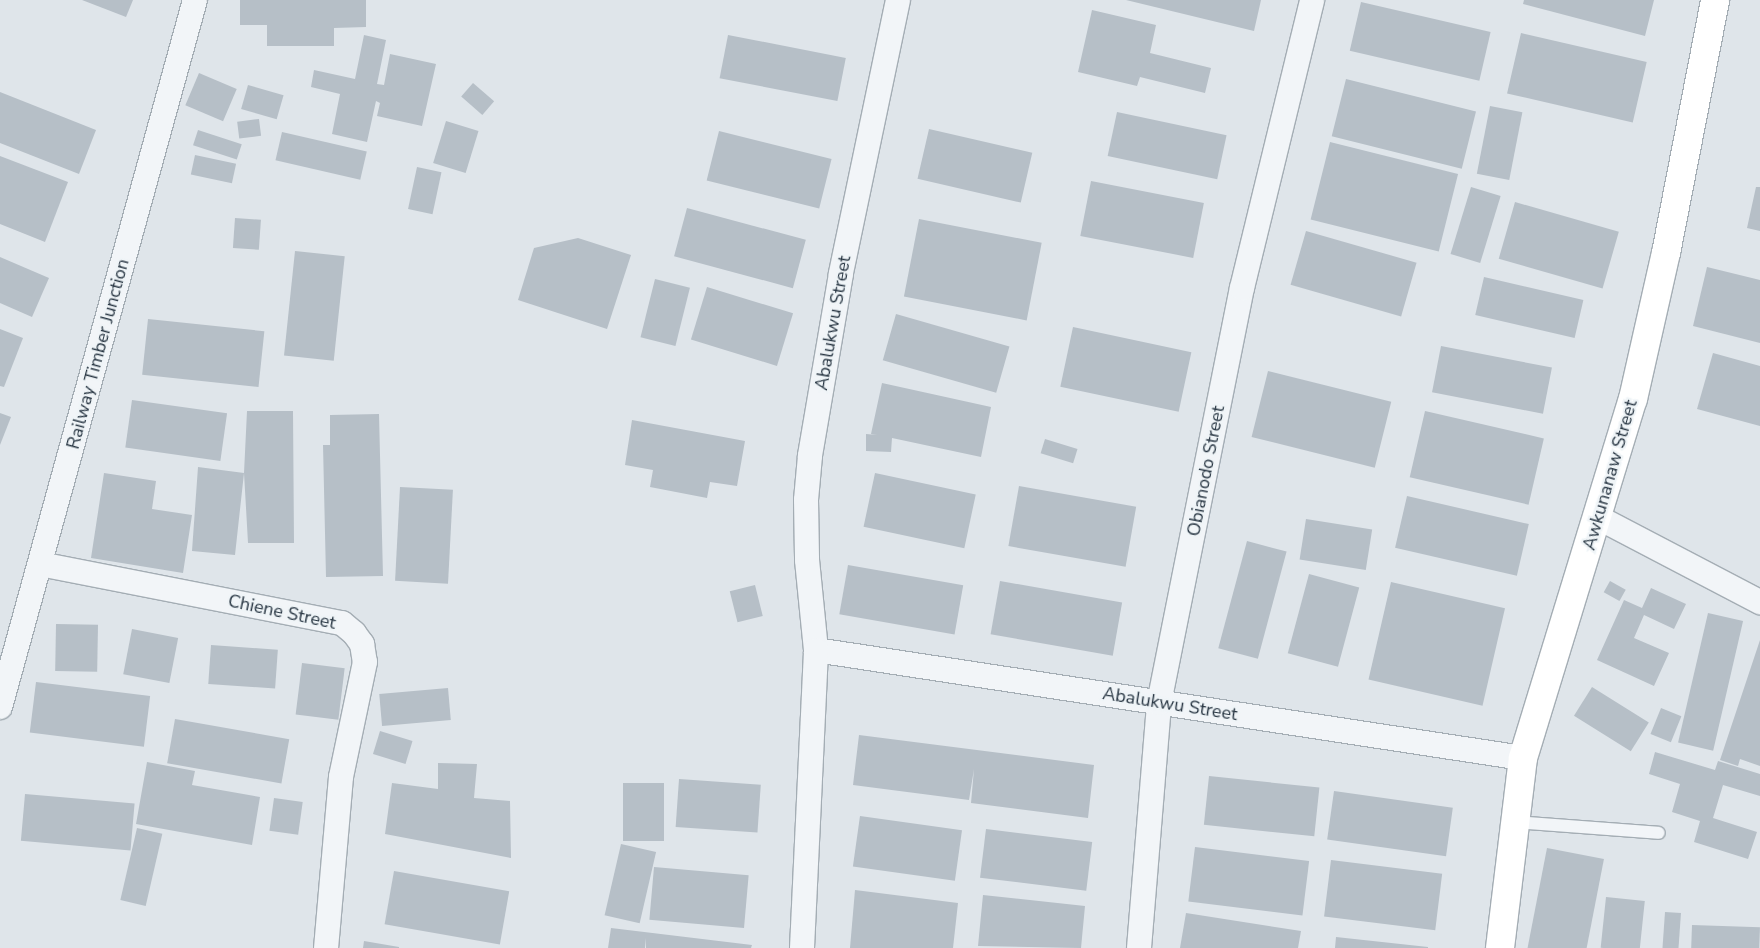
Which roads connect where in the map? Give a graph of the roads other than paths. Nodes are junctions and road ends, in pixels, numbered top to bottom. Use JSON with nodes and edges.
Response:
{"nodes":[{"id":1,"x":195,"y":0,"type":"edge"},
{"id":2,"x":898,"y":0,"type":"edge"},
{"id":3,"x":1312,"y":0,"type":"edge"},
{"id":4,"x":1715,"y":0,"type":"edge"},
{"id":5,"x":1598,"y":518,"type":"junction"},
{"id":6,"x":40,"y":564,"type":"junction"},
{"id":7,"x":1760,"y":602,"type":"edge"},
{"id":8,"x":816,"y":650,"type":"junction"},
{"id":9,"x":1159,"y":702,"type":"junction"},
{"id":10,"x":0,"y":707,"type":"edge"},
{"id":11,"x":1523,"y":758,"type":"junction"},
{"id":12,"x":1514,"y":822,"type":"junction"},
{"id":13,"x":1660,"y":833,"type":"dead end"},
{"id":14,"x":326,"y":948,"type":"edge"},
{"id":15,"x":802,"y":948,"type":"edge"},
{"id":16,"x":1139,"y":948,"type":"edge"},
{"id":17,"x":1500,"y":948,"type":"edge"}],
"edges":[{"from":1,"to":6,"type":"street","name":"Railway Timber Junction"},
{"from":2,"to":8,"type":"street","name":"Abalukwu Street"},
{"from":3,"to":9,"type":"street","name":"Obianodo Street"},
{"from":4,"to":5,"type":"street","name":"Awkunanaw Street"},
{"from":5,"to":7,"type":"street"},
{"from":5,"to":11,"type":"street","name":"Awkunanaw Street"},
{"from":6,"to":10,"type":"street","name":"Railway Timber Junction"},
{"from":6,"to":14,"type":"street","name":"Chiene Street"},
{"from":8,"to":9,"type":"street","name":"Abalukwu Street"},
{"from":8,"to":15,"type":"street","name":"Abalukwu Street"},
{"from":9,"to":11,"type":"street","name":"Abalukwu Street"},
{"from":9,"to":16,"type":"street","name":"Obianodo Street"},
{"from":11,"to":12,"type":"street","name":"Awkunanaw Street"},
{"from":12,"to":13,"type":"lane"},
{"from":12,"to":17,"type":"street","name":"Awkunanaw Street"}]}
